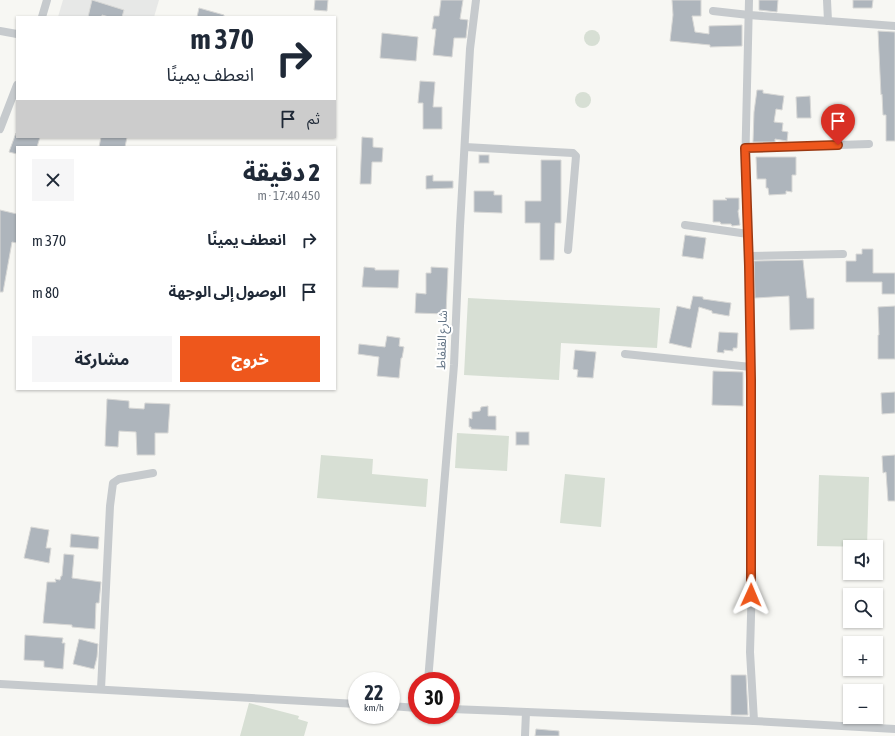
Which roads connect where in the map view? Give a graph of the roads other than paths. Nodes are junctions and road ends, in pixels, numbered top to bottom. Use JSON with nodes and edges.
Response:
{"nodes":[{"id":1,"x":47,"y":0,"type":"edge"},
{"id":2,"x":476,"y":0,"type":"edge"},
{"id":3,"x":749,"y":0,"type":"edge"},
{"id":4,"x":827,"y":0,"type":"edge"},
{"id":5,"x":713,"y":11,"type":"dead end"},
{"id":6,"x":749,"y":15,"type":"junction"},
{"id":7,"x":42,"y":16,"type":"edge"},
{"id":8,"x":828,"y":21,"type":"junction"},
{"id":9,"x":895,"y":26,"type":"edge"},
{"id":10,"x":0,"y":31,"type":"edge"},
{"id":11,"x":16,"y":34,"type":"edge"},
{"id":12,"x":16,"y":88,"type":"edge"},
{"id":13,"x":0,"y":129,"type":"edge"},
{"id":14,"x":869,"y":144,"type":"dead end"},
{"id":15,"x":465,"y":147,"type":"junction"},
{"id":16,"x":745,"y":148,"type":"junction"},
{"id":17,"x":685,"y":226,"type":"dead end"},
{"id":18,"x":748,"y":234,"type":"junction"},
{"id":19,"x":568,"y":250,"type":"dead end"},
{"id":20,"x":843,"y":254,"type":"dead end"},
{"id":21,"x":749,"y":256,"type":"junction"},
{"id":22,"x":625,"y":354,"type":"dead end"},
{"id":23,"x":751,"y":367,"type":"junction"},
{"id":24,"x":153,"y":473,"type":"dead end"},
{"id":25,"x":429,"y":672,"type":"edge"},
{"id":26,"x":0,"y":684,"type":"edge"},
{"id":27,"x":101,"y":689,"type":"junction"},
{"id":28,"x":348,"y":703,"type":"edge"},
{"id":29,"x":460,"y":709,"type":"edge"},
{"id":30,"x":526,"y":712,"type":"junction"},
{"id":31,"x":754,"y":721,"type":"junction"},
{"id":32,"x":895,"y":729,"type":"edge"},
{"id":33,"x":524,"y":736,"type":"edge"}],
"edges":[{"from":1,"to":7,"type":"street"},
{"from":2,"to":15,"type":"street","name":"شارع القلفاط"},
{"from":3,"to":6,"type":"street"},
{"from":4,"to":8,"type":"street"},
{"from":5,"to":6,"type":"street"},
{"from":6,"to":8,"type":"street"},
{"from":6,"to":16,"type":"street"},
{"from":8,"to":9,"type":"street"},
{"from":10,"to":11,"type":"street"},
{"from":12,"to":13,"type":"street"},
{"from":14,"to":16,"type":"street"},
{"from":15,"to":19,"type":"street"},
{"from":15,"to":25,"type":"street","name":"شارع القلفاط"},
{"from":16,"to":18,"type":"street"},
{"from":17,"to":18,"type":"street"},
{"from":18,"to":21,"type":"street"},
{"from":20,"to":21,"type":"street"},
{"from":21,"to":23,"type":"street"},
{"from":22,"to":23,"type":"street"},
{"from":23,"to":31,"type":"street"},
{"from":24,"to":27,"type":"street"},
{"from":26,"to":27,"type":"street"},
{"from":27,"to":28,"type":"street"},
{"from":29,"to":30,"type":"street"},
{"from":30,"to":31,"type":"street"},
{"from":30,"to":33,"type":"street"},
{"from":31,"to":32,"type":"street"}]}
